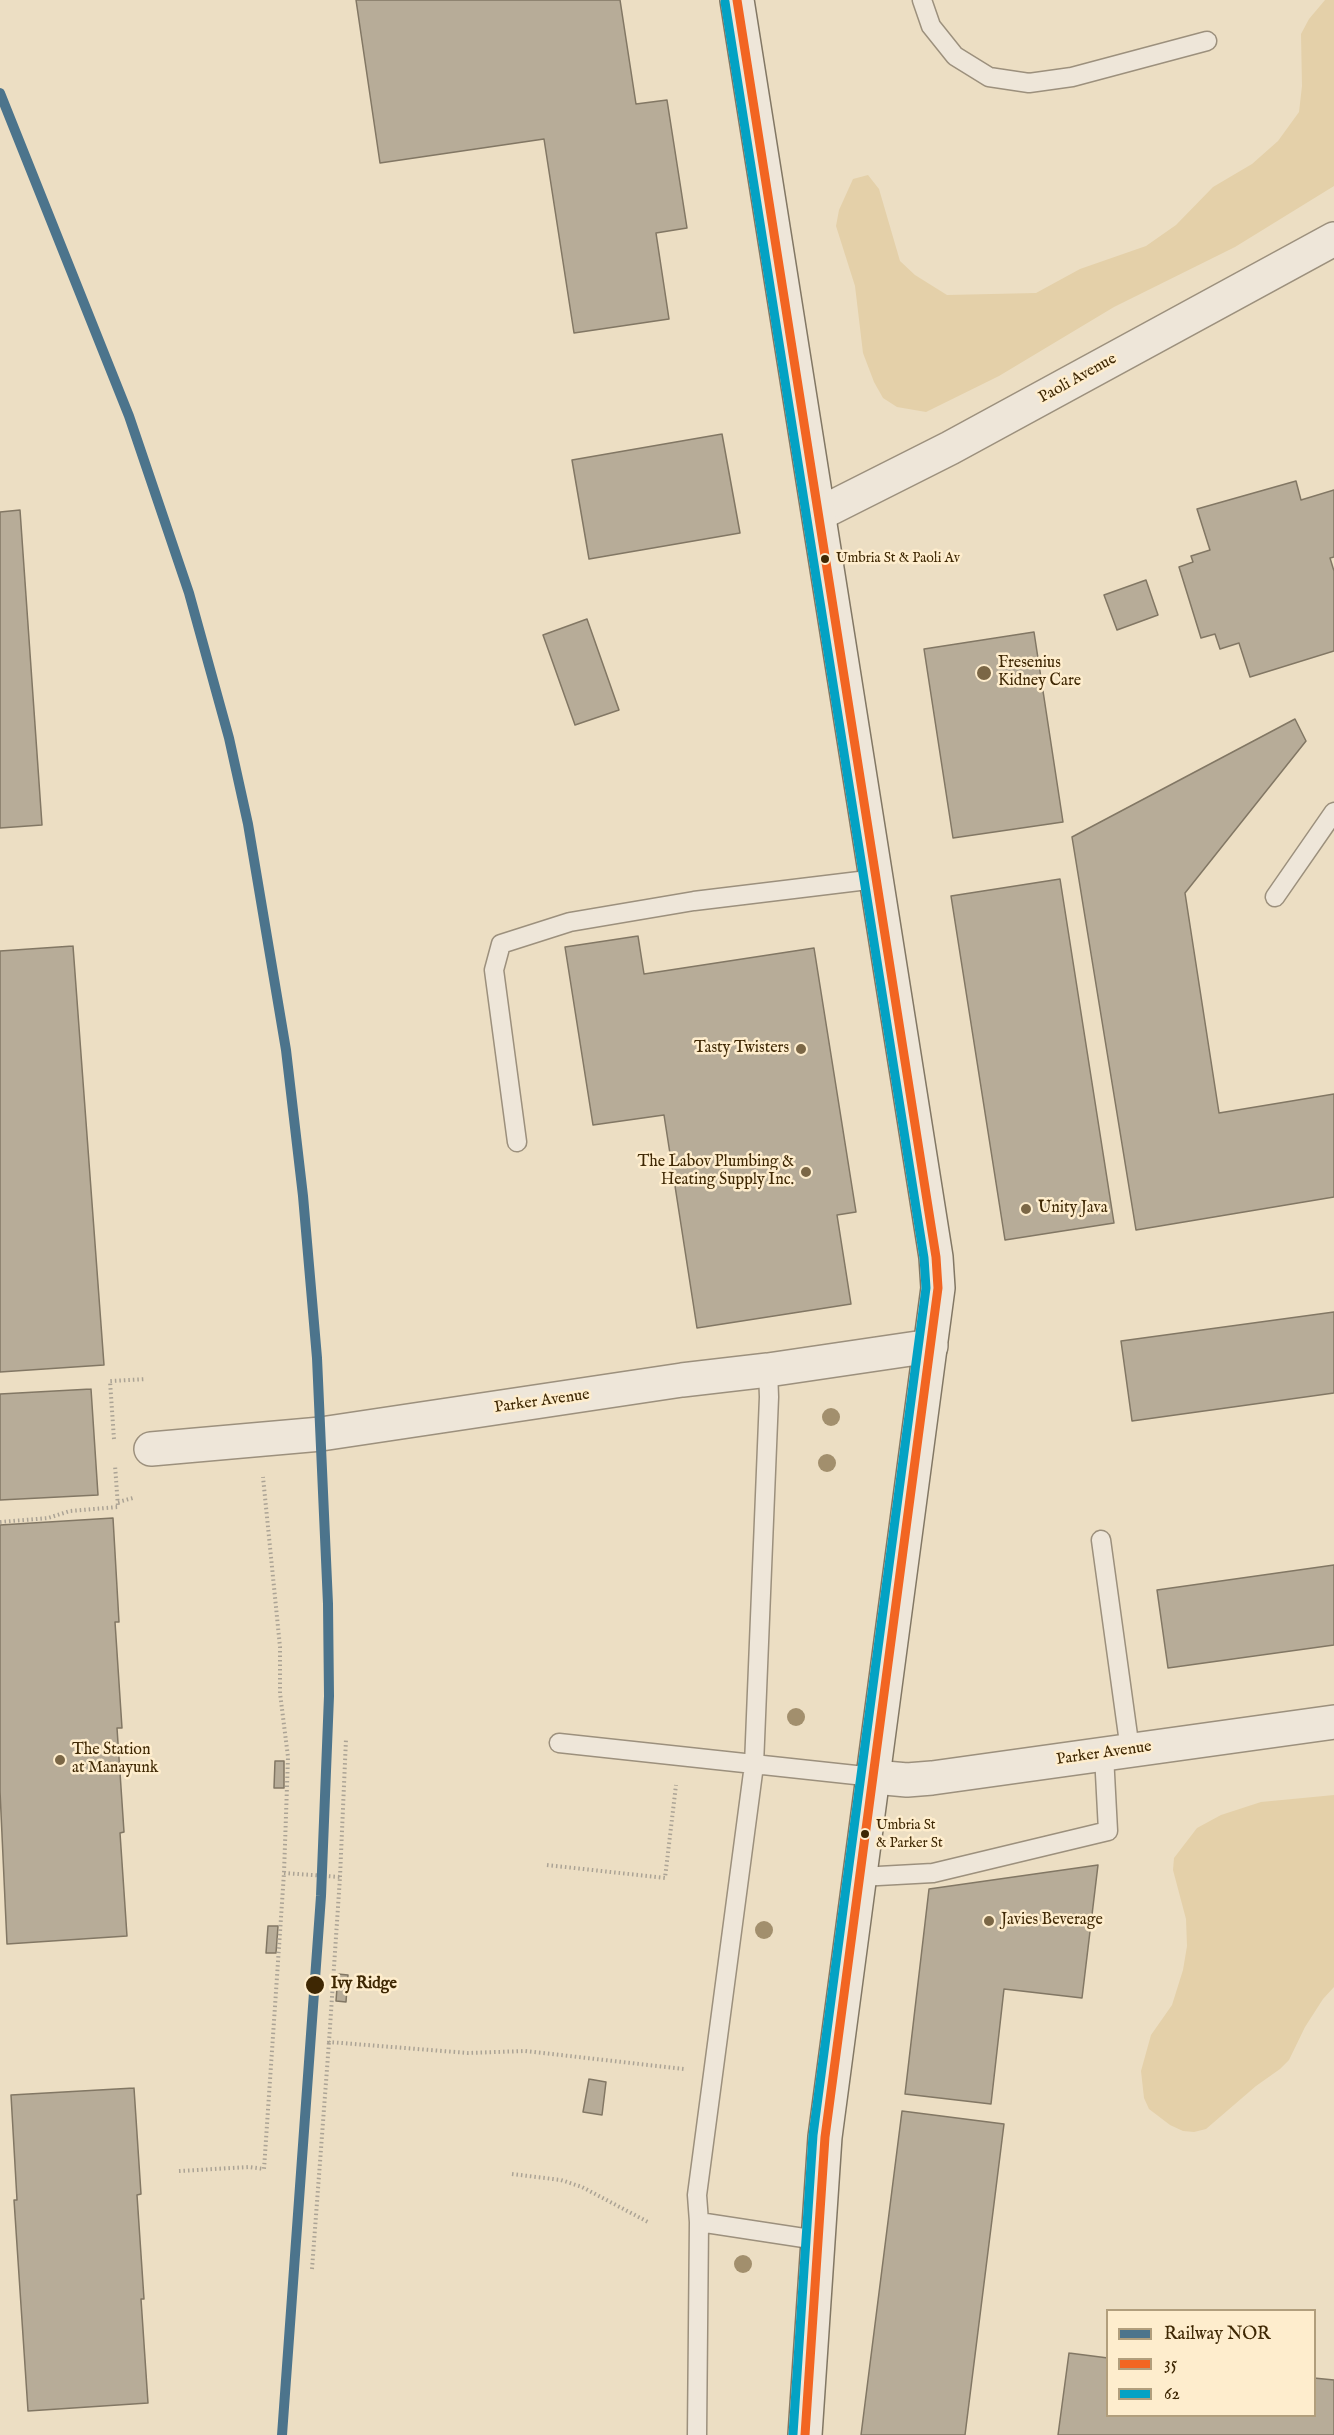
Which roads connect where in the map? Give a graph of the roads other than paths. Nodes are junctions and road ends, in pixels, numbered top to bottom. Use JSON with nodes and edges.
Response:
{"nodes":[{"id":1,"x":737,"y":0,"type":"edge"},
{"id":2,"x":922,"y":0,"type":"edge"},
{"id":3,"x":1207,"y":41,"type":"dead end"},
{"id":4,"x":1334,"y":239,"type":"edge"},
{"id":5,"x":819,"y":514,"type":"junction"},
{"id":6,"x":1334,"y":812,"type":"edge"},
{"id":7,"x":876,"y":879,"type":"junction"},
{"id":8,"x":1275,"y":897,"type":"dead end"},
{"id":9,"x":517,"y":1142,"type":"dead end"},
{"id":10,"x":931,"y":1346,"type":"junction"},
{"id":11,"x":768,"y":1370,"type":"junction"},
{"id":12,"x":151,"y":1449,"type":"dead end"},
{"id":13,"x":1101,"y":1540,"type":"dead end"},
{"id":14,"x":1334,"y":1722,"type":"edge"},
{"id":15,"x":559,"y":1743,"type":"dead end"},
{"id":16,"x":1117,"y":1752,"type":"junction"},
{"id":17,"x":754,"y":1765,"type":"junction"},
{"id":18,"x":874,"y":1777,"type":"junction"},
{"id":19,"x":860,"y":1877,"type":"junction"},
{"id":20,"x":699,"y":2222,"type":"junction"},
{"id":21,"x":818,"y":2240,"type":"junction"},
{"id":22,"x":697,"y":2435,"type":"edge"},
{"id":23,"x":805,"y":2435,"type":"edge"}],
"edges":[{"from":1,"to":5,"type":"main road"},
{"from":2,"to":3,"type":"lane"},
{"from":4,"to":5,"type":"main road","name":"Paoli Avenue"},
{"from":5,"to":7,"type":"main road"},
{"from":6,"to":8,"type":"lane"},
{"from":7,"to":9,"type":"lane"},
{"from":7,"to":10,"type":"main road"},
{"from":10,"to":11,"type":"main road","name":"Parker Avenue"},
{"from":10,"to":18,"type":"main road"},
{"from":11,"to":12,"type":"main road","name":"Parker Avenue"},
{"from":11,"to":17,"type":"lane"},
{"from":13,"to":16,"type":"lane"},
{"from":14,"to":16,"type":"main road","name":"Parker Avenue"},
{"from":15,"to":17,"type":"lane"},
{"from":16,"to":18,"type":"main road","name":"Parker Avenue"},
{"from":16,"to":19,"type":"lane"},
{"from":17,"to":18,"type":"lane"},
{"from":17,"to":20,"type":"lane"},
{"from":18,"to":19,"type":"main road"},
{"from":19,"to":21,"type":"main road"},
{"from":20,"to":21,"type":"lane"},
{"from":20,"to":22,"type":"lane"},
{"from":21,"to":23,"type":"main road"}]}
